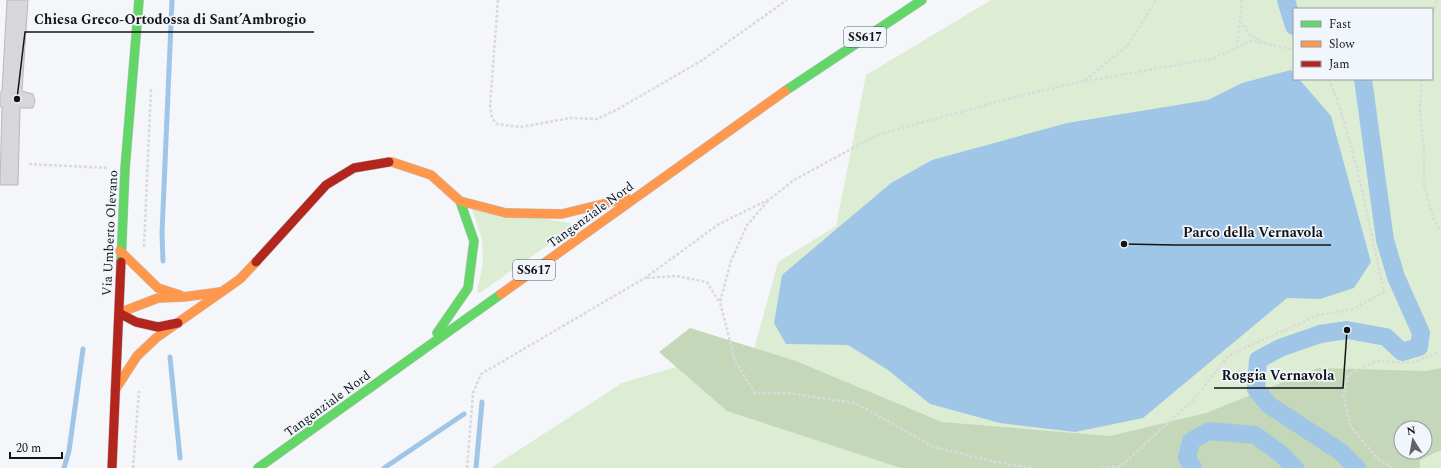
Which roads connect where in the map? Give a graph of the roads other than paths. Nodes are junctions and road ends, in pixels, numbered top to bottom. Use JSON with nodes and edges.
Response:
{"nodes":[{"id":1,"x":139,"y":0,"type":"edge"},
{"id":2,"x":922,"y":0,"type":"edge"},
{"id":3,"x":640,"y":194,"type":"junction"},
{"id":4,"x":460,"y":201,"type":"junction"},
{"id":5,"x":120,"y":250,"type":"junction"},
{"id":6,"x":221,"y":291,"type":"junction"},
{"id":7,"x":183,"y":296,"type":"junction"},
{"id":8,"x":119,"y":313,"type":"junction"},
{"id":9,"x":178,"y":323,"type":"junction"},
{"id":10,"x":428,"y":346,"type":"junction"},
{"id":11,"x":116,"y":390,"type":"junction"},
{"id":12,"x":112,"y":468,"type":"edge"},
{"id":13,"x":258,"y":468,"type":"edge"}],
"edges":[{"from":1,"to":5,"type":"main road","name":"Via Umberto Olevano"},
{"from":2,"to":3,"type":"main road","name":"Tangenziale Nord","number":"SS617"},
{"from":3,"to":4,"type":"main road"},
{"from":3,"to":10,"type":"main road","name":"Tangenziale Nord","number":"SS617"},
{"from":4,"to":6,"type":"main road"},
{"from":4,"to":10,"type":"main road"},
{"from":5,"to":7,"type":"main road"},
{"from":5,"to":8,"type":"main road","name":"Via Umberto Olevano"},
{"from":6,"to":7,"type":"main road"},
{"from":6,"to":9,"type":"main road"},
{"from":7,"to":8,"type":"main road"},
{"from":8,"to":9,"type":"main road"},
{"from":8,"to":11,"type":"main road","name":"Via Umberto Olevano"},
{"from":9,"to":11,"type":"main road"},
{"from":10,"to":13,"type":"main road","name":"Tangenziale Nord","number":"SS617"},
{"from":11,"to":12,"type":"main road","name":"Via Umberto Olevano"}]}
